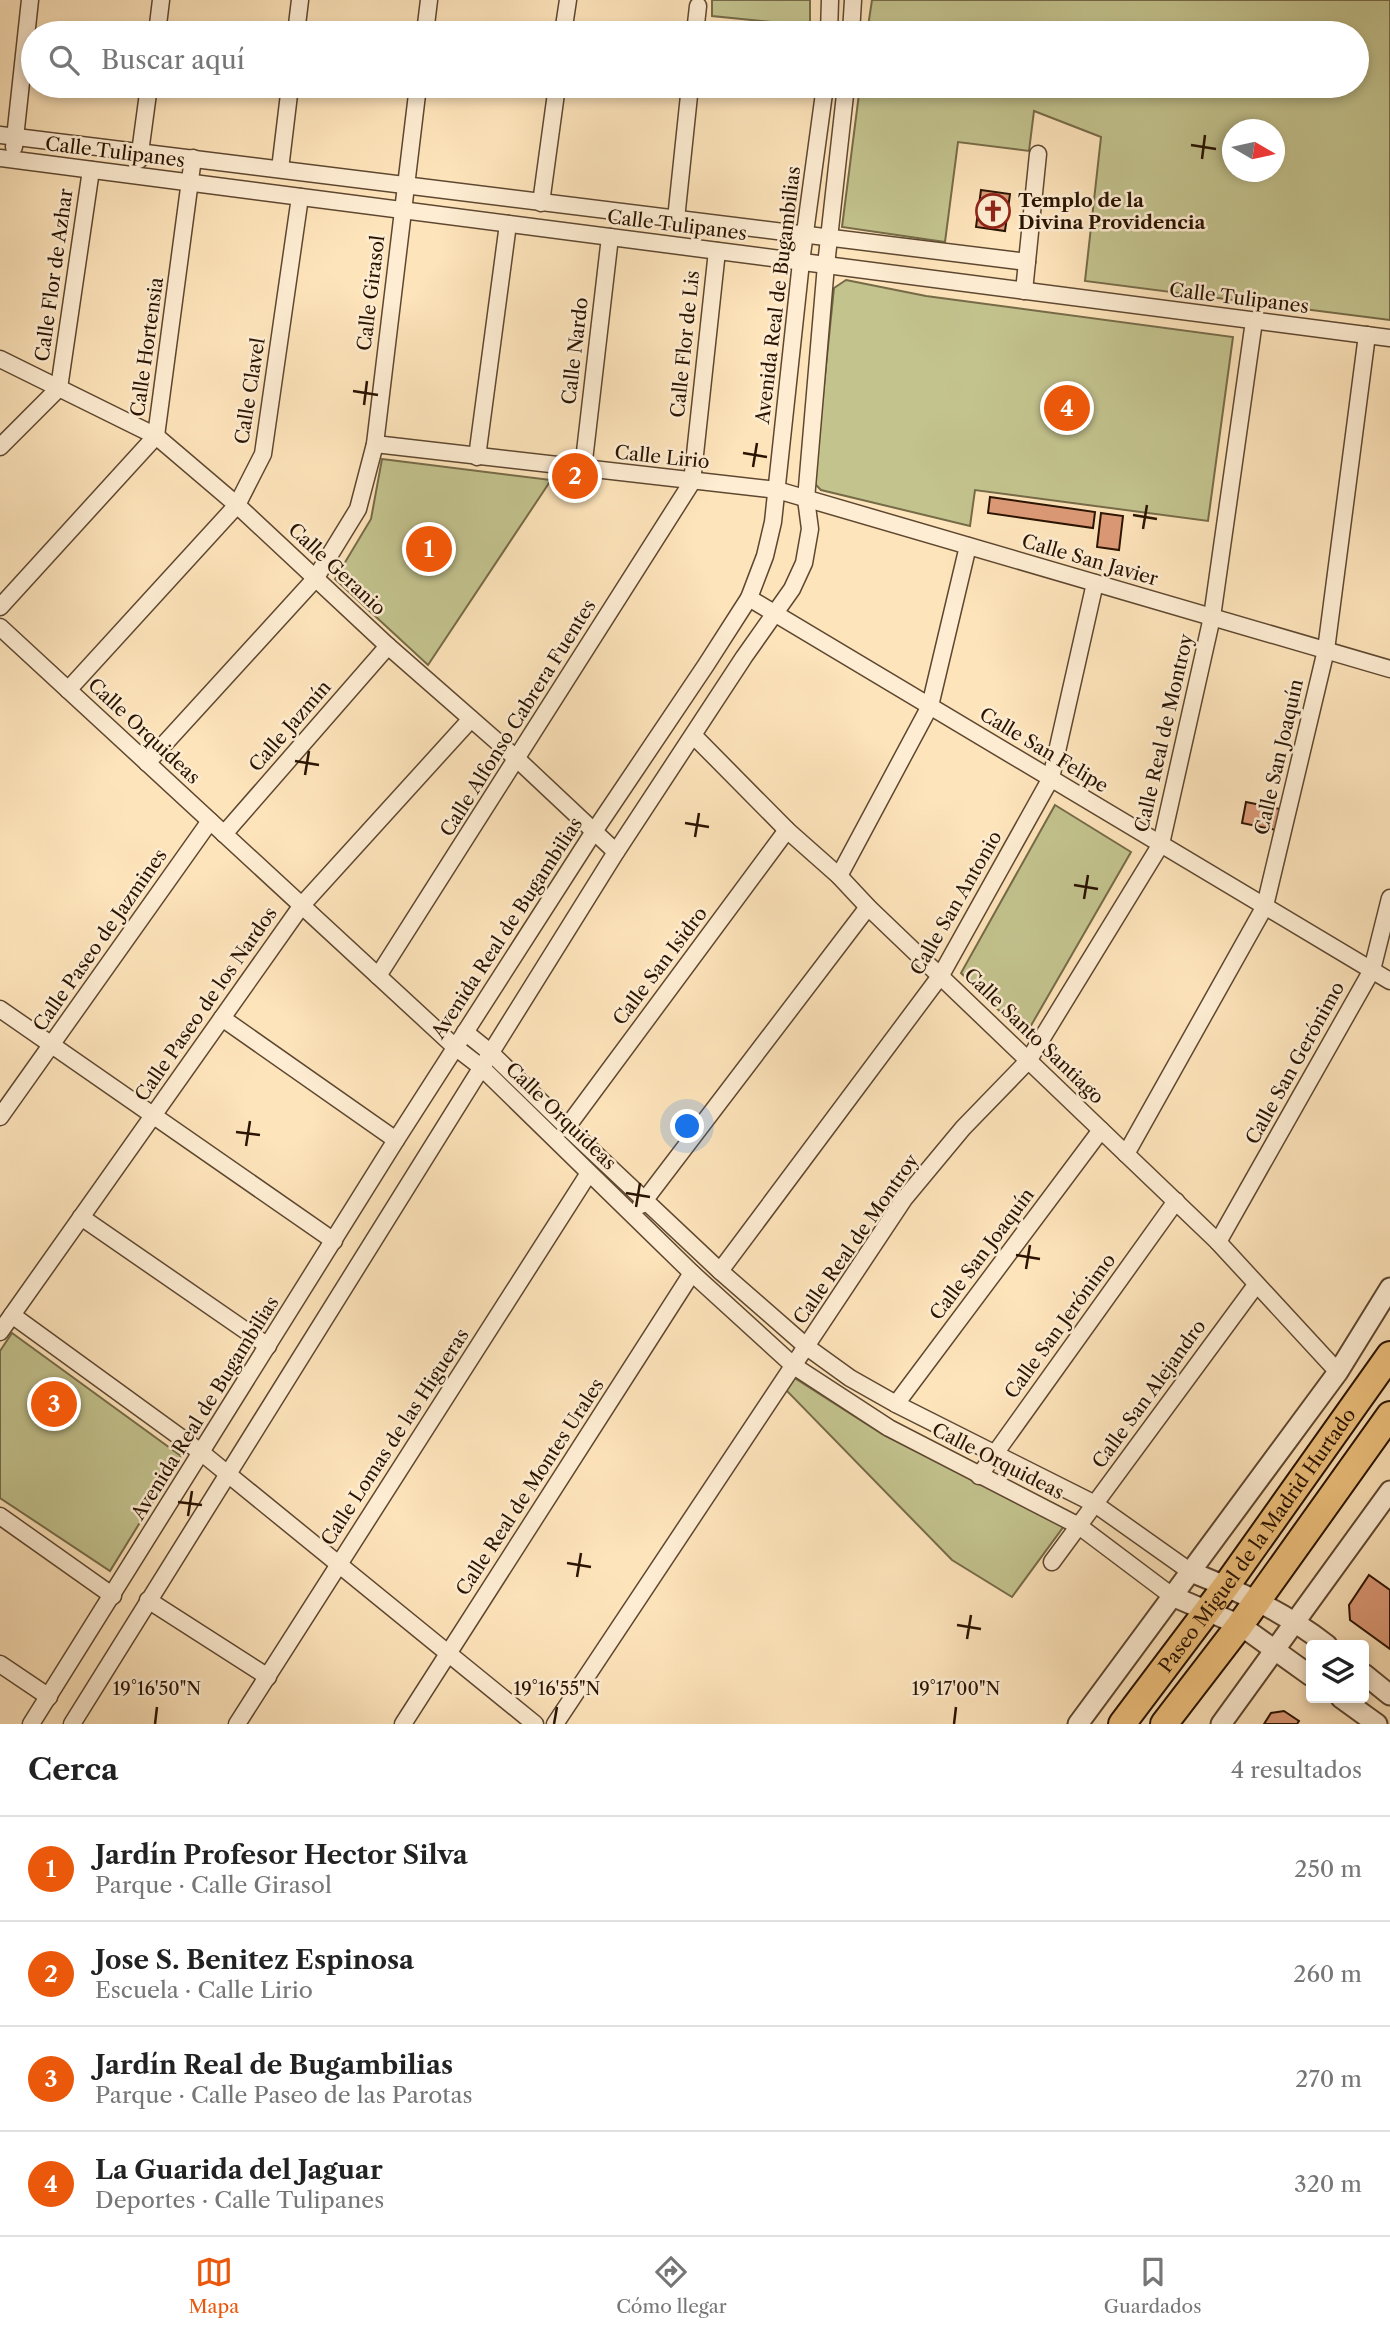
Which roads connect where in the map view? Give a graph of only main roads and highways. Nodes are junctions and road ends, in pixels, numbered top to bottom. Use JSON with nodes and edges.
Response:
{"nodes":[{"id":1,"x":1390,"y":1355,"type":"edge"},
{"id":2,"x":1390,"y":1415,"type":"edge"},
{"id":3,"x":1390,"y":1424,"type":"edge"},
{"id":4,"x":1367,"y":1447,"type":"junction"},
{"id":5,"x":1143,"y":1695,"type":"junction"},
{"id":6,"x":1169,"y":1720,"type":"edge"},
{"id":7,"x":1113,"y":1724,"type":"edge"},
{"id":8,"x":1122,"y":1724,"type":"edge"}],
"edges":[{"from":1,"to":5,"type":"highway","name":"Paseo Miguel de la Madrid Hurtado"},
{"from":2,"to":4,"type":"highway","name":"Paseo Miguel de la Madrid Hurtado"},
{"from":3,"to":4,"type":"highway"},
{"from":4,"to":6,"type":"highway","name":"Paseo Miguel de la Madrid Hurtado"},
{"from":5,"to":7,"type":"highway"},
{"from":5,"to":8,"type":"highway","name":"Paseo Miguel de la Madrid Hurtado"}]}
